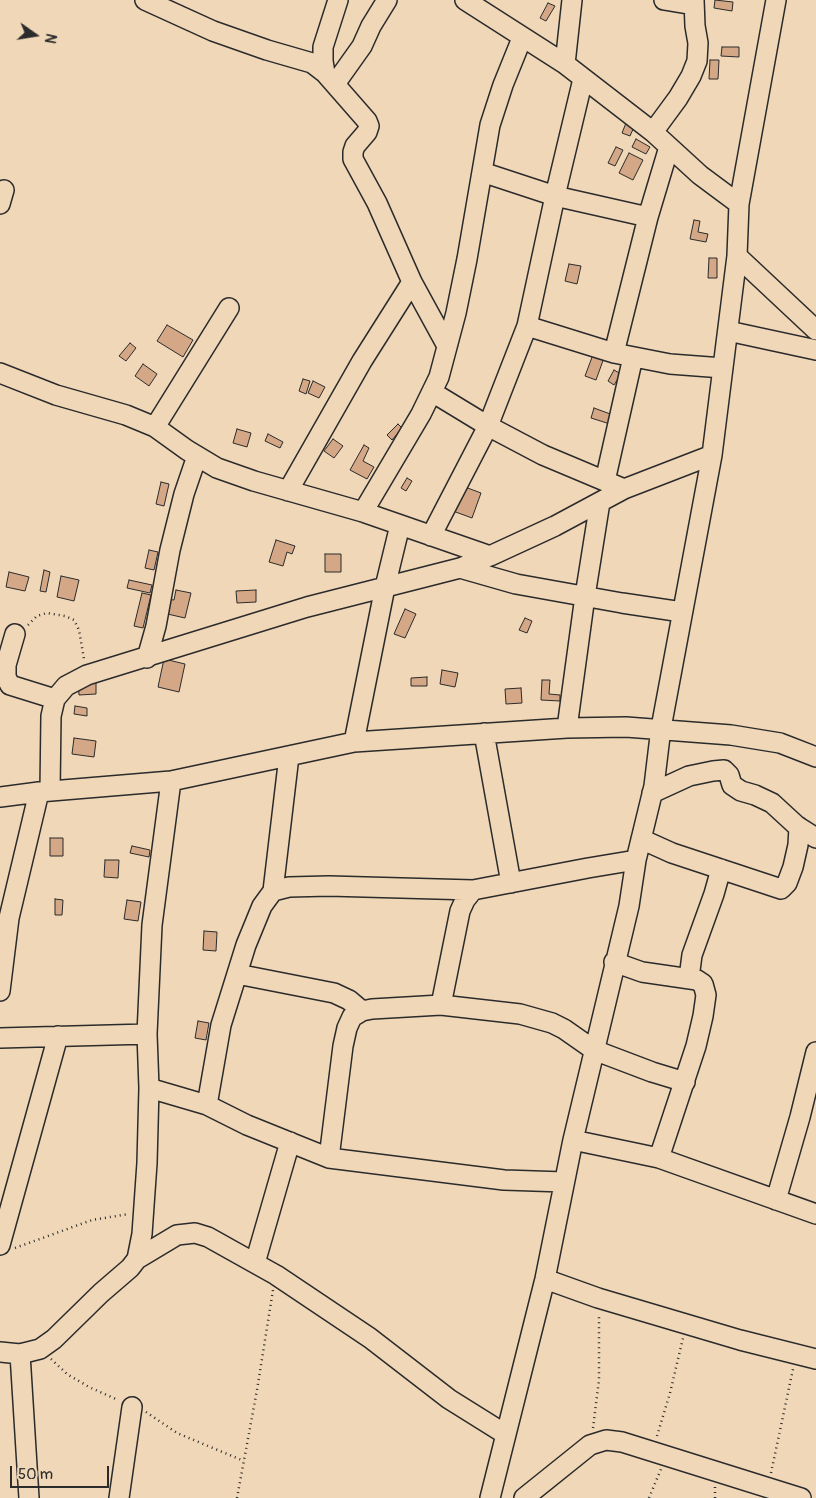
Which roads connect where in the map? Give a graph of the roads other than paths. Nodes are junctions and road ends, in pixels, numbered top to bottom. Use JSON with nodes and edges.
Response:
{"nodes":[{"id":1,"x":145,"y":0,"type":"edge"},
{"id":2,"x":338,"y":0,"type":"edge"},
{"id":3,"x":387,"y":0,"type":"edge"},
{"id":4,"x":465,"y":0,"type":"edge"},
{"id":5,"x":572,"y":0,"type":"edge"},
{"id":6,"x":664,"y":0,"type":"edge"},
{"id":7,"x":776,"y":0,"type":"edge"},
{"id":8,"x":694,"y":3,"type":"edge"},
{"id":9,"x":522,"y":38,"type":"junction"},
{"id":10,"x":565,"y":64,"type":"junction"},
{"id":11,"x":330,"y":79,"type":"junction"},
{"id":12,"x":583,"y":79,"type":"junction"},
{"id":13,"x":652,"y":132,"type":"junction"},
{"id":14,"x":669,"y":147,"type":"junction"},
{"id":15,"x":482,"y":172,"type":"junction"},
{"id":16,"x":555,"y":196,"type":"junction"},
{"id":17,"x":739,"y":204,"type":"junction"},
{"id":18,"x":648,"y":217,"type":"junction"},
{"id":19,"x":737,"y":256,"type":"junction"},
{"id":20,"x":412,"y":282,"type":"junction"},
{"id":21,"x":229,"y":308,"type":"dead end"},
{"id":22,"x":527,"y":326,"type":"junction"},
{"id":23,"x":816,"y":330,"type":"edge"},
{"id":24,"x":728,"y":331,"type":"junction"},
{"id":25,"x":447,"y":346,"type":"junction"},
{"id":26,"x":816,"y":350,"type":"edge"},
{"id":27,"x":614,"y":353,"type":"junction"},
{"id":28,"x":633,"y":356,"type":"junction"},
{"id":29,"x":723,"y":368,"type":"junction"},
{"id":30,"x":0,"y":373,"type":"edge"},
{"id":31,"x":432,"y":392,"type":"junction"},
{"id":32,"x":488,"y":426,"type":"junction"},
{"id":33,"x":155,"y":427,"type":"junction"},
{"id":34,"x":712,"y":455,"type":"junction"},
{"id":35,"x":197,"y":456,"type":"junction"},
{"id":36,"x":604,"y":481,"type":"junction"},
{"id":37,"x":624,"y":489,"type":"junction"},
{"id":38,"x":288,"y":491,"type":"junction"},
{"id":39,"x":600,"y":502,"type":"junction"},
{"id":40,"x":363,"y":512,"type":"junction"},
{"id":41,"x":400,"y":525,"type":"junction"},
{"id":42,"x":431,"y":536,"type":"junction"},
{"id":43,"x":490,"y":556,"type":"junction"},
{"id":44,"x":460,"y":568,"type":"junction"},
{"id":45,"x":385,"y":587,"type":"junction"},
{"id":46,"x":585,"y":596,"type":"junction"},
{"id":47,"x":682,"y":612,"type":"junction"},
{"id":48,"x":15,"y":634,"type":"road end"},
{"id":49,"x":147,"y":658,"type":"junction"},
{"id":50,"x":5,"y":689,"type":"edge"},
{"id":51,"x":55,"y":699,"type":"junction"},
{"id":52,"x":568,"y":728,"type":"junction"},
{"id":53,"x":661,"y":728,"type":"junction"},
{"id":54,"x":484,"y":733,"type":"junction"},
{"id":55,"x":354,"y":742,"type":"junction"},
{"id":56,"x":289,"y":756,"type":"junction"},
{"id":57,"x":816,"y":757,"type":"edge"},
{"id":58,"x":171,"y":781,"type":"junction"},
{"id":59,"x":44,"y":792,"type":"junction"},
{"id":60,"x":652,"y":793,"type":"junction"},
{"id":61,"x":0,"y":797,"type":"edge"},
{"id":62,"x":799,"y":827,"type":"junction"},
{"id":63,"x":816,"y":838,"type":"edge"},
{"id":64,"x":641,"y":839,"type":"junction"},
{"id":65,"x":636,"y":860,"type":"junction"},
{"id":66,"x":721,"y":869,"type":"junction"},
{"id":67,"x":511,"y":883,"type":"junction"},
{"id":68,"x":473,"y":890,"type":"junction"},
{"id":69,"x":273,"y":891,"type":"junction"},
{"id":70,"x":4,"y":918,"type":"edge"},
{"id":71,"x":614,"y":962,"type":"junction"},
{"id":72,"x":237,"y":974,"type":"junction"},
{"id":73,"x":688,"y":978,"type":"junction"},
{"id":74,"x":0,"y":991,"type":"edge"},
{"id":75,"x":441,"y":1005,"type":"junction"},
{"id":76,"x":362,"y":1011,"type":"junction"},
{"id":77,"x":147,"y":1034,"type":"junction"},
{"id":78,"x":58,"y":1036,"type":"junction"},
{"id":79,"x":0,"y":1038,"type":"edge"},
{"id":80,"x":594,"y":1050,"type":"junction"},
{"id":81,"x":816,"y":1052,"type":"edge"},
{"id":82,"x":685,"y":1082,"type":"junction"},
{"id":83,"x":149,"y":1088,"type":"junction"},
{"id":84,"x":207,"y":1105,"type":"junction"},
{"id":85,"x":573,"y":1140,"type":"junction"},
{"id":86,"x":290,"y":1142,"type":"junction"},
{"id":87,"x":329,"y":1158,"type":"junction"},
{"id":88,"x":660,"y":1158,"type":"junction"},
{"id":89,"x":564,"y":1182,"type":"junction"},
{"id":90,"x":776,"y":1200,"type":"junction"},
{"id":91,"x":816,"y":1214,"type":"edge"},
{"id":92,"x":4,"y":1248,"type":"edge"},
{"id":93,"x":137,"y":1259,"type":"junction"},
{"id":94,"x":255,"y":1263,"type":"junction"},
{"id":95,"x":544,"y":1279,"type":"junction"},
{"id":96,"x":0,"y":1352,"type":"edge"},
{"id":97,"x":20,"y":1354,"type":"junction"},
{"id":98,"x":816,"y":1359,"type":"edge"},
{"id":99,"x":132,"y":1407,"type":"dead end"},
{"id":100,"x":505,"y":1434,"type":"junction"},
{"id":101,"x":29,"y":1498,"type":"edge"},
{"id":102,"x":120,"y":1498,"type":"edge"},
{"id":103,"x":490,"y":1498,"type":"edge"},
{"id":104,"x":524,"y":1498,"type":"edge"},
{"id":105,"x":801,"y":1498,"type":"edge"}],
"edges":[{"from":1,"to":11,"type":"street"},
{"from":2,"to":11,"type":"street"},
{"from":3,"to":11,"type":"street"},
{"from":4,"to":9,"type":"street"},
{"from":5,"to":10,"type":"street"},
{"from":6,"to":8,"type":"street"},
{"from":7,"to":17,"type":"street"},
{"from":8,"to":13,"type":"street"},
{"from":9,"to":10,"type":"street"},
{"from":9,"to":15,"type":"street"},
{"from":10,"to":12,"type":"street"},
{"from":11,"to":20,"type":"street"},
{"from":12,"to":13,"type":"street"},
{"from":12,"to":16,"type":"street"},
{"from":13,"to":14,"type":"street"},
{"from":14,"to":17,"type":"street"},
{"from":14,"to":18,"type":"street"},
{"from":15,"to":16,"type":"street"},
{"from":15,"to":25,"type":"street"},
{"from":16,"to":18,"type":"street"},
{"from":16,"to":22,"type":"street"},
{"from":17,"to":19,"type":"street"},
{"from":18,"to":27,"type":"street"},
{"from":19,"to":23,"type":"street"},
{"from":19,"to":24,"type":"street"},
{"from":20,"to":25,"type":"street"},
{"from":20,"to":38,"type":"street"},
{"from":21,"to":33,"type":"street"},
{"from":22,"to":27,"type":"street"},
{"from":22,"to":32,"type":"street"},
{"from":24,"to":26,"type":"street"},
{"from":24,"to":29,"type":"street"},
{"from":25,"to":31,"type":"street"},
{"from":27,"to":28,"type":"street"},
{"from":28,"to":29,"type":"street"},
{"from":28,"to":36,"type":"street"},
{"from":29,"to":34,"type":"street"},
{"from":30,"to":33,"type":"street"},
{"from":31,"to":32,"type":"street"},
{"from":31,"to":40,"type":"street"},
{"from":32,"to":36,"type":"street"},
{"from":32,"to":42,"type":"street"},
{"from":33,"to":35,"type":"street"},
{"from":34,"to":37,"type":"street"},
{"from":34,"to":47,"type":"street"},
{"from":35,"to":38,"type":"street"},
{"from":35,"to":49,"type":"street"},
{"from":36,"to":37,"type":"street"},
{"from":37,"to":39,"type":"street"},
{"from":38,"to":40,"type":"street"},
{"from":39,"to":43,"type":"street"},
{"from":39,"to":46,"type":"street"},
{"from":40,"to":41,"type":"street"},
{"from":41,"to":42,"type":"street"},
{"from":41,"to":45,"type":"street"},
{"from":42,"to":43,"type":"street"},
{"from":43,"to":44,"type":"street"},
{"from":44,"to":45,"type":"street"},
{"from":44,"to":46,"type":"street"},
{"from":45,"to":49,"type":"street"},
{"from":45,"to":55,"type":"street"},
{"from":46,"to":47,"type":"street"},
{"from":46,"to":52,"type":"street"},
{"from":47,"to":53,"type":"street"},
{"from":48,"to":50,"type":"street"},
{"from":49,"to":51,"type":"street"},
{"from":50,"to":51,"type":"street"},
{"from":51,"to":59,"type":"street"},
{"from":52,"to":53,"type":"street"},
{"from":52,"to":54,"type":"street"},
{"from":53,"to":57,"type":"street"},
{"from":53,"to":60,"type":"street"},
{"from":54,"to":55,"type":"street"},
{"from":54,"to":67,"type":"street"},
{"from":55,"to":56,"type":"street"},
{"from":56,"to":58,"type":"street"},
{"from":56,"to":69,"type":"street"},
{"from":58,"to":59,"type":"street"},
{"from":58,"to":77,"type":"street"},
{"from":59,"to":61,"type":"street"},
{"from":59,"to":70,"type":"street"},
{"from":60,"to":62,"type":"street"},
{"from":60,"to":64,"type":"street"},
{"from":62,"to":63,"type":"street"},
{"from":62,"to":66,"type":"street"},
{"from":64,"to":65,"type":"street"},
{"from":64,"to":66,"type":"street"},
{"from":65,"to":67,"type":"street"},
{"from":65,"to":71,"type":"street"},
{"from":66,"to":73,"type":"street"},
{"from":67,"to":68,"type":"street"},
{"from":68,"to":69,"type":"street"},
{"from":68,"to":75,"type":"street"},
{"from":69,"to":72,"type":"street"},
{"from":70,"to":74,"type":"street"},
{"from":71,"to":73,"type":"street"},
{"from":71,"to":80,"type":"street"},
{"from":72,"to":76,"type":"street"},
{"from":72,"to":84,"type":"street"},
{"from":73,"to":82,"type":"street"},
{"from":75,"to":76,"type":"street"},
{"from":75,"to":80,"type":"street"},
{"from":76,"to":87,"type":"street"},
{"from":77,"to":78,"type":"street"},
{"from":77,"to":83,"type":"street"},
{"from":78,"to":79,"type":"street"},
{"from":78,"to":92,"type":"street"},
{"from":80,"to":82,"type":"street"},
{"from":80,"to":85,"type":"street"},
{"from":81,"to":90,"type":"street"},
{"from":82,"to":88,"type":"street"},
{"from":83,"to":84,"type":"street"},
{"from":83,"to":93,"type":"street"},
{"from":84,"to":86,"type":"street"},
{"from":85,"to":88,"type":"street"},
{"from":85,"to":89,"type":"street"},
{"from":86,"to":87,"type":"street"},
{"from":86,"to":94,"type":"street"},
{"from":87,"to":89,"type":"street"},
{"from":88,"to":90,"type":"street"},
{"from":89,"to":95,"type":"street"},
{"from":90,"to":91,"type":"street"},
{"from":93,"to":94,"type":"street"},
{"from":93,"to":97,"type":"street"},
{"from":94,"to":100,"type":"street"},
{"from":95,"to":98,"type":"street"},
{"from":95,"to":100,"type":"street"},
{"from":96,"to":97,"type":"street"},
{"from":97,"to":101,"type":"street"},
{"from":99,"to":102,"type":"street"},
{"from":100,"to":103,"type":"street"},
{"from":104,"to":105,"type":"street"}]}
